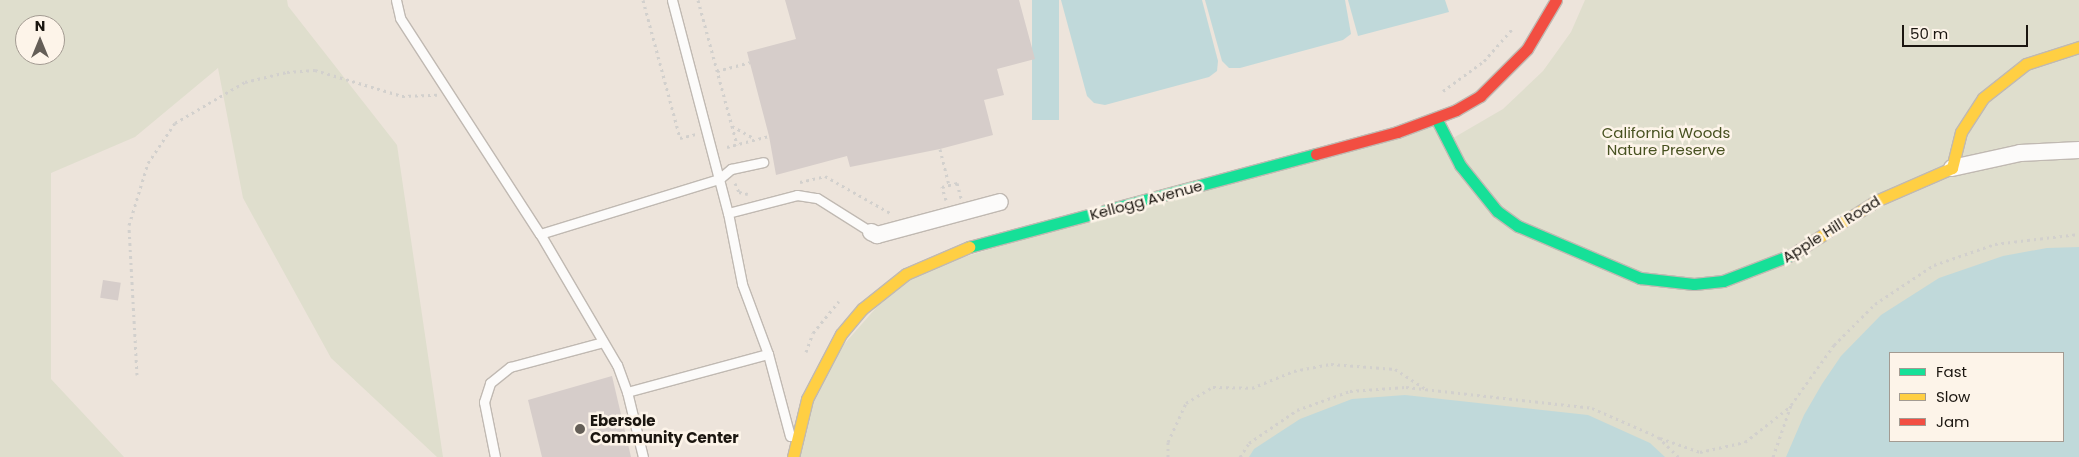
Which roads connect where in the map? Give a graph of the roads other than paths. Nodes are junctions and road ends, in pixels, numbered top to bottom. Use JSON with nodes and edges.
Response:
{"nodes":[{"id":1,"x":396,"y":0,"type":"edge"},
{"id":2,"x":672,"y":0,"type":"edge"},
{"id":3,"x":1546,"y":0,"type":"edge"},
{"id":4,"x":1556,"y":0,"type":"edge"},
{"id":5,"x":1550,"y":12,"type":"junction"},
{"id":6,"x":2079,"y":47,"type":"edge"},
{"id":7,"x":1436,"y":118,"type":"junction"},
{"id":8,"x":2079,"y":150,"type":"edge"},
{"id":9,"x":763,"y":162,"type":"dead end"},
{"id":10,"x":1952,"y":168,"type":"junction"},
{"id":11,"x":719,"y":179,"type":"junction"},
{"id":12,"x":1000,"y":202,"type":"dead end"},
{"id":13,"x":728,"y":213,"type":"junction"},
{"id":14,"x":871,"y":232,"type":"joint"},
{"id":15,"x":540,"y":234,"type":"junction"},
{"id":16,"x":604,"y":342,"type":"junction"},
{"id":17,"x":768,"y":354,"type":"junction"},
{"id":18,"x":627,"y":392,"type":"junction"},
{"id":19,"x":794,"y":455,"type":"edge"},
{"id":20,"x":495,"y":457,"type":"edge"},
{"id":21,"x":643,"y":457,"type":"edge"}],
"edges":[{"from":1,"to":15,"type":"lane"},
{"from":2,"to":11,"type":"lane"},
{"from":3,"to":5,"type":"lane"},
{"from":4,"to":5,"type":"main road","name":"Kellogg Avenue"},
{"from":5,"to":7,"type":"main road","name":"Kellogg Avenue"},
{"from":6,"to":10,"type":"main road"},
{"from":7,"to":10,"type":"main road","name":"Apple Hill Road"},
{"from":7,"to":19,"type":"main road","name":"Kellogg Avenue"},
{"from":8,"to":10,"type":"street"},
{"from":9,"to":11,"type":"lane"},
{"from":11,"to":13,"type":"lane"},
{"from":11,"to":15,"type":"lane"},
{"from":12,"to":14,"type":"street"},
{"from":13,"to":14,"type":"lane"},
{"from":13,"to":17,"type":"lane"},
{"from":15,"to":16,"type":"lane"},
{"from":16,"to":18,"type":"lane"},
{"from":16,"to":20,"type":"lane"},
{"from":17,"to":18,"type":"lane"},
{"from":17,"to":19,"type":"lane"},
{"from":18,"to":21,"type":"lane"}]}
